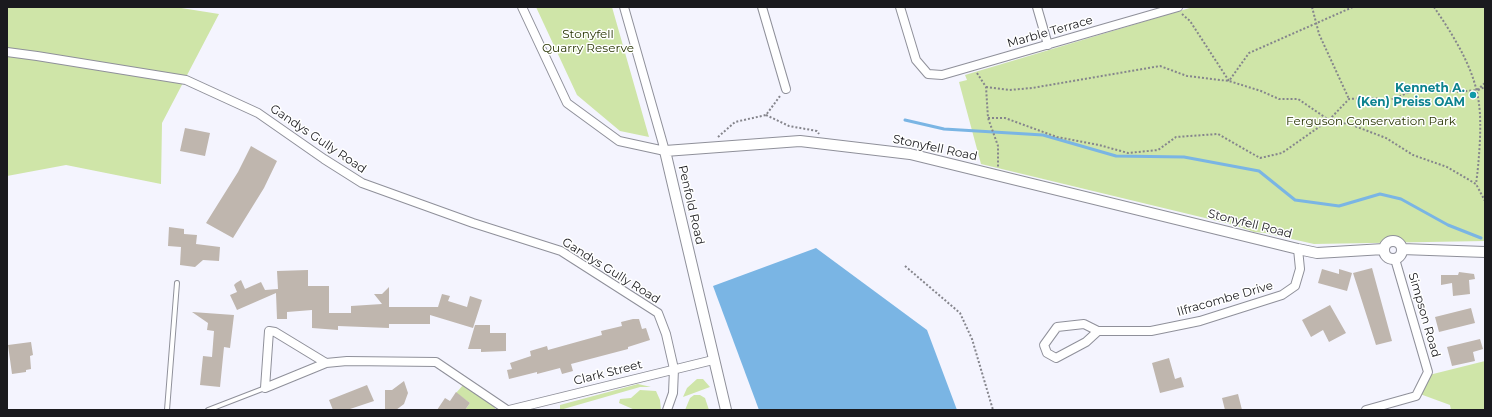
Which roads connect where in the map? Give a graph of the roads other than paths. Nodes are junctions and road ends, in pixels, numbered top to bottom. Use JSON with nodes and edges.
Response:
{"nodes":[{"id":1,"x":522,"y":7,"type":"edge"},
{"id":2,"x":624,"y":7,"type":"edge"},
{"id":3,"x":762,"y":7,"type":"edge"},
{"id":4,"x":900,"y":7,"type":"edge"},
{"id":5,"x":1037,"y":7,"type":"edge"},
{"id":6,"x":1176,"y":7,"type":"edge"},
{"id":7,"x":1048,"y":45,"type":"junction"},
{"id":8,"x":7,"y":52,"type":"edge"},
{"id":9,"x":786,"y":89,"type":"road end"},
{"id":10,"x":665,"y":151,"type":"junction"},
{"id":11,"x":1384,"y":249,"type":"junction"},
{"id":12,"x":1402,"y":249,"type":"junction"},
{"id":13,"x":1298,"y":250,"type":"junction"},
{"id":14,"x":1485,"y":252,"type":"edge"},
{"id":15,"x":1395,"y":258,"type":"junction"},
{"id":16,"x":177,"y":283,"type":"dead end"},
{"id":17,"x":1098,"y":331,"type":"junction"},
{"id":18,"x":713,"y":360,"type":"junction"},
{"id":19,"x":326,"y":363,"type":"junction"},
{"id":20,"x":674,"y":369,"type":"junction"},
{"id":21,"x":265,"y":388,"type":"junction"},
{"id":22,"x":167,"y":410,"type":"edge"},
{"id":23,"x":208,"y":410,"type":"edge"},
{"id":24,"x":508,"y":410,"type":"edge"},
{"id":25,"x":667,"y":410,"type":"edge"},
{"id":26,"x":726,"y":410,"type":"edge"},
{"id":27,"x":1366,"y":410,"type":"edge"}],
"edges":[{"from":1,"to":10,"type":"street","name":"Stonyfell Road"},
{"from":2,"to":10,"type":"street","name":"Penfold Road"},
{"from":3,"to":9,"type":"street"},
{"from":4,"to":7,"type":"street","name":"Marble Terrace"},
{"from":5,"to":7,"type":"street"},
{"from":6,"to":7,"type":"street","name":"Marble Terrace"},
{"from":8,"to":20,"type":"street","name":"Gandys Gully Road"},
{"from":10,"to":13,"type":"street","name":"Stonyfell Road"},
{"from":10,"to":18,"type":"street","name":"Penfold Road"},
{"from":11,"to":12,"type":"street"},
{"from":11,"to":13,"type":"street","name":"Stonyfell Road"},
{"from":11,"to":15,"type":"street"},
{"from":12,"to":14,"type":"street"},
{"from":12,"to":15,"type":"street"},
{"from":13,"to":17,"type":"street","name":"Ilfracombe Drive"},
{"from":15,"to":27,"type":"street","name":"Simpson Road"},
{"from":16,"to":22,"type":"lane"},
{"from":17,"to":17,"type":"street","name":"Ilfracombe Drive"},
{"from":18,"to":20,"type":"street","name":"Clark Street"},
{"from":18,"to":26,"type":"street","name":"Penfold Road"},
{"from":19,"to":21,"type":"street","name":"Clark Street"},
{"from":19,"to":21,"type":"street"},
{"from":19,"to":24,"type":"street","name":"Clark Street"},
{"from":20,"to":24,"type":"street","name":"Clark Street"},
{"from":20,"to":25,"type":"street","name":"Gandys Gully Road"},
{"from":21,"to":23,"type":"lane"}]}
